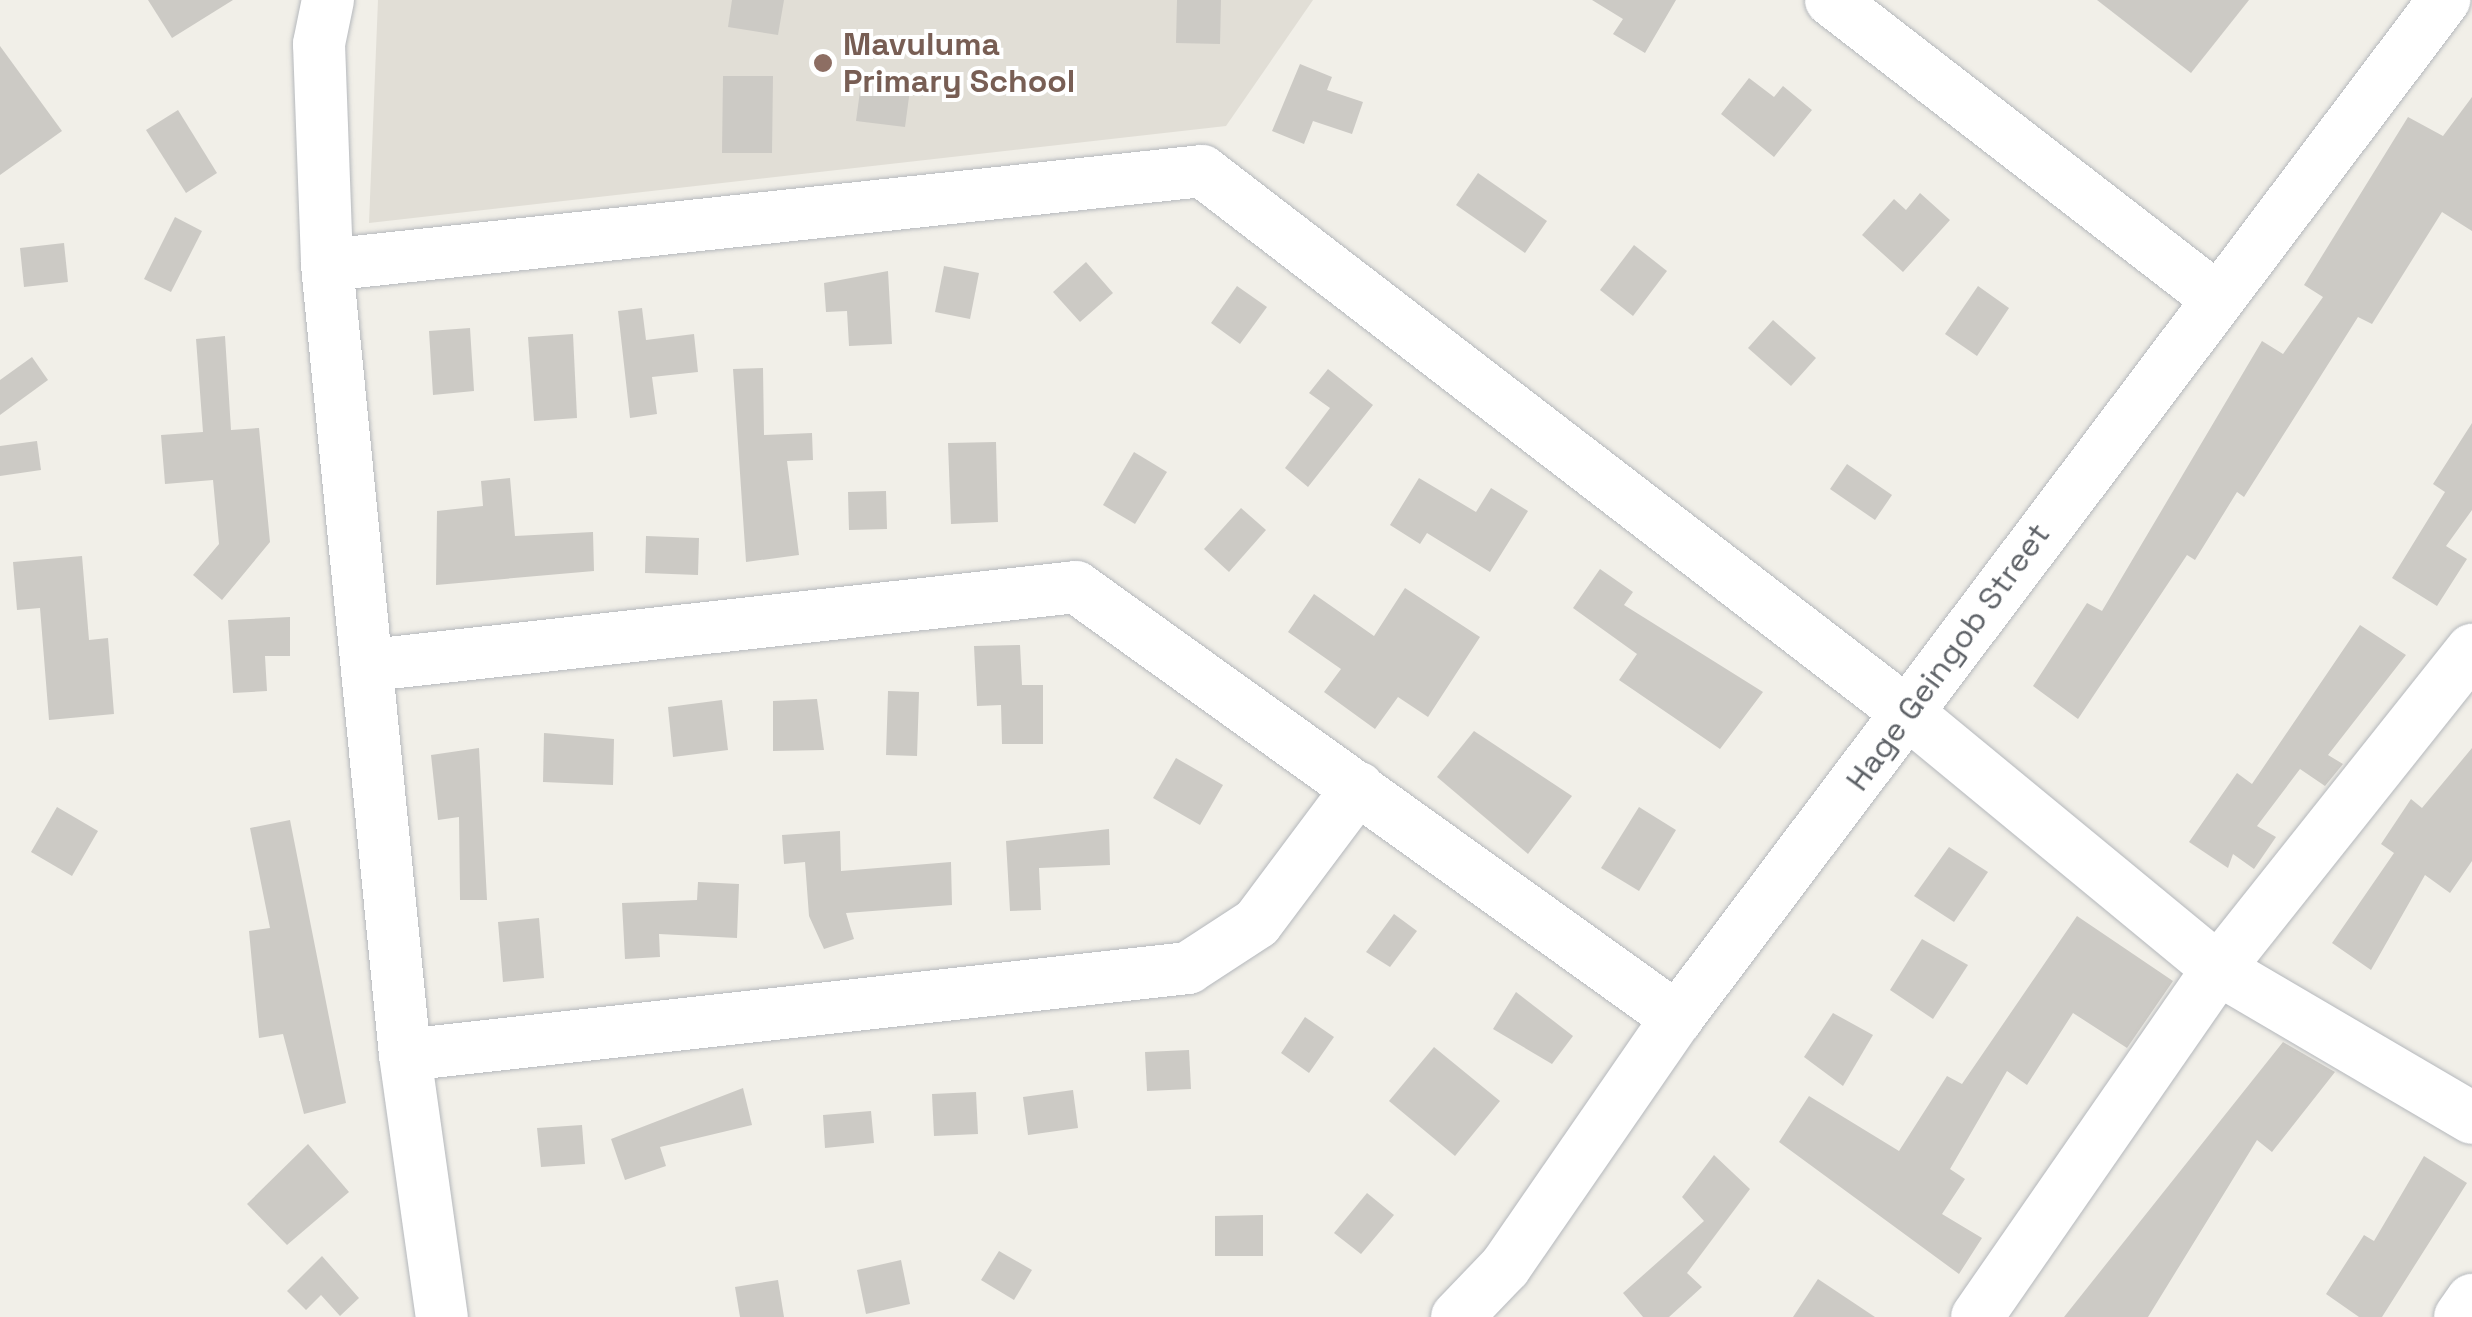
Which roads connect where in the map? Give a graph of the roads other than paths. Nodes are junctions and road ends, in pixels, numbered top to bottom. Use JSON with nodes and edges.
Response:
{"nodes":[{"id":1,"x":328,"y":0,"type":"edge"},
{"id":2,"x":1830,"y":0,"type":"edge"},
{"id":3,"x":2444,"y":0,"type":"edge"},
{"id":4,"x":327,"y":264,"type":"junction"},
{"id":5,"x":2214,"y":295,"type":"junction"},
{"id":6,"x":2472,"y":650,"type":"edge"},
{"id":7,"x":371,"y":665,"type":"junction"},
{"id":8,"x":1908,"y":714,"type":"junction"},
{"id":9,"x":1358,"y":788,"type":"junction"},
{"id":10,"x":2218,"y":969,"type":"junction"},
{"id":11,"x":1677,"y":1018,"type":"junction"},
{"id":12,"x":406,"y":1055,"type":"junction"},
{"id":13,"x":2472,"y":1118,"type":"edge"},
{"id":14,"x":2472,"y":1300,"type":"edge"},
{"id":15,"x":442,"y":1317,"type":"edge"},
{"id":16,"x":1456,"y":1317,"type":"edge"},
{"id":17,"x":1977,"y":1317,"type":"edge"},
{"id":18,"x":2460,"y":1317,"type":"edge"}],
"edges":[{"from":1,"to":4,"type":"street"},
{"from":2,"to":5,"type":"street"},
{"from":3,"to":5,"type":"street","name":"Hage Geingob Street"},
{"from":4,"to":7,"type":"street"},
{"from":4,"to":8,"type":"street"},
{"from":5,"to":8,"type":"street","name":"Hage Geingob Street"},
{"from":6,"to":10,"type":"street"},
{"from":7,"to":9,"type":"street"},
{"from":7,"to":12,"type":"street"},
{"from":8,"to":10,"type":"street"},
{"from":8,"to":11,"type":"street","name":"Hage Geingob Street"},
{"from":9,"to":11,"type":"street"},
{"from":9,"to":12,"type":"street"},
{"from":10,"to":13,"type":"street"},
{"from":10,"to":17,"type":"street"},
{"from":11,"to":16,"type":"street","name":"Hage Geingob Street"},
{"from":12,"to":15,"type":"street"},
{"from":14,"to":18,"type":"street"}]}
